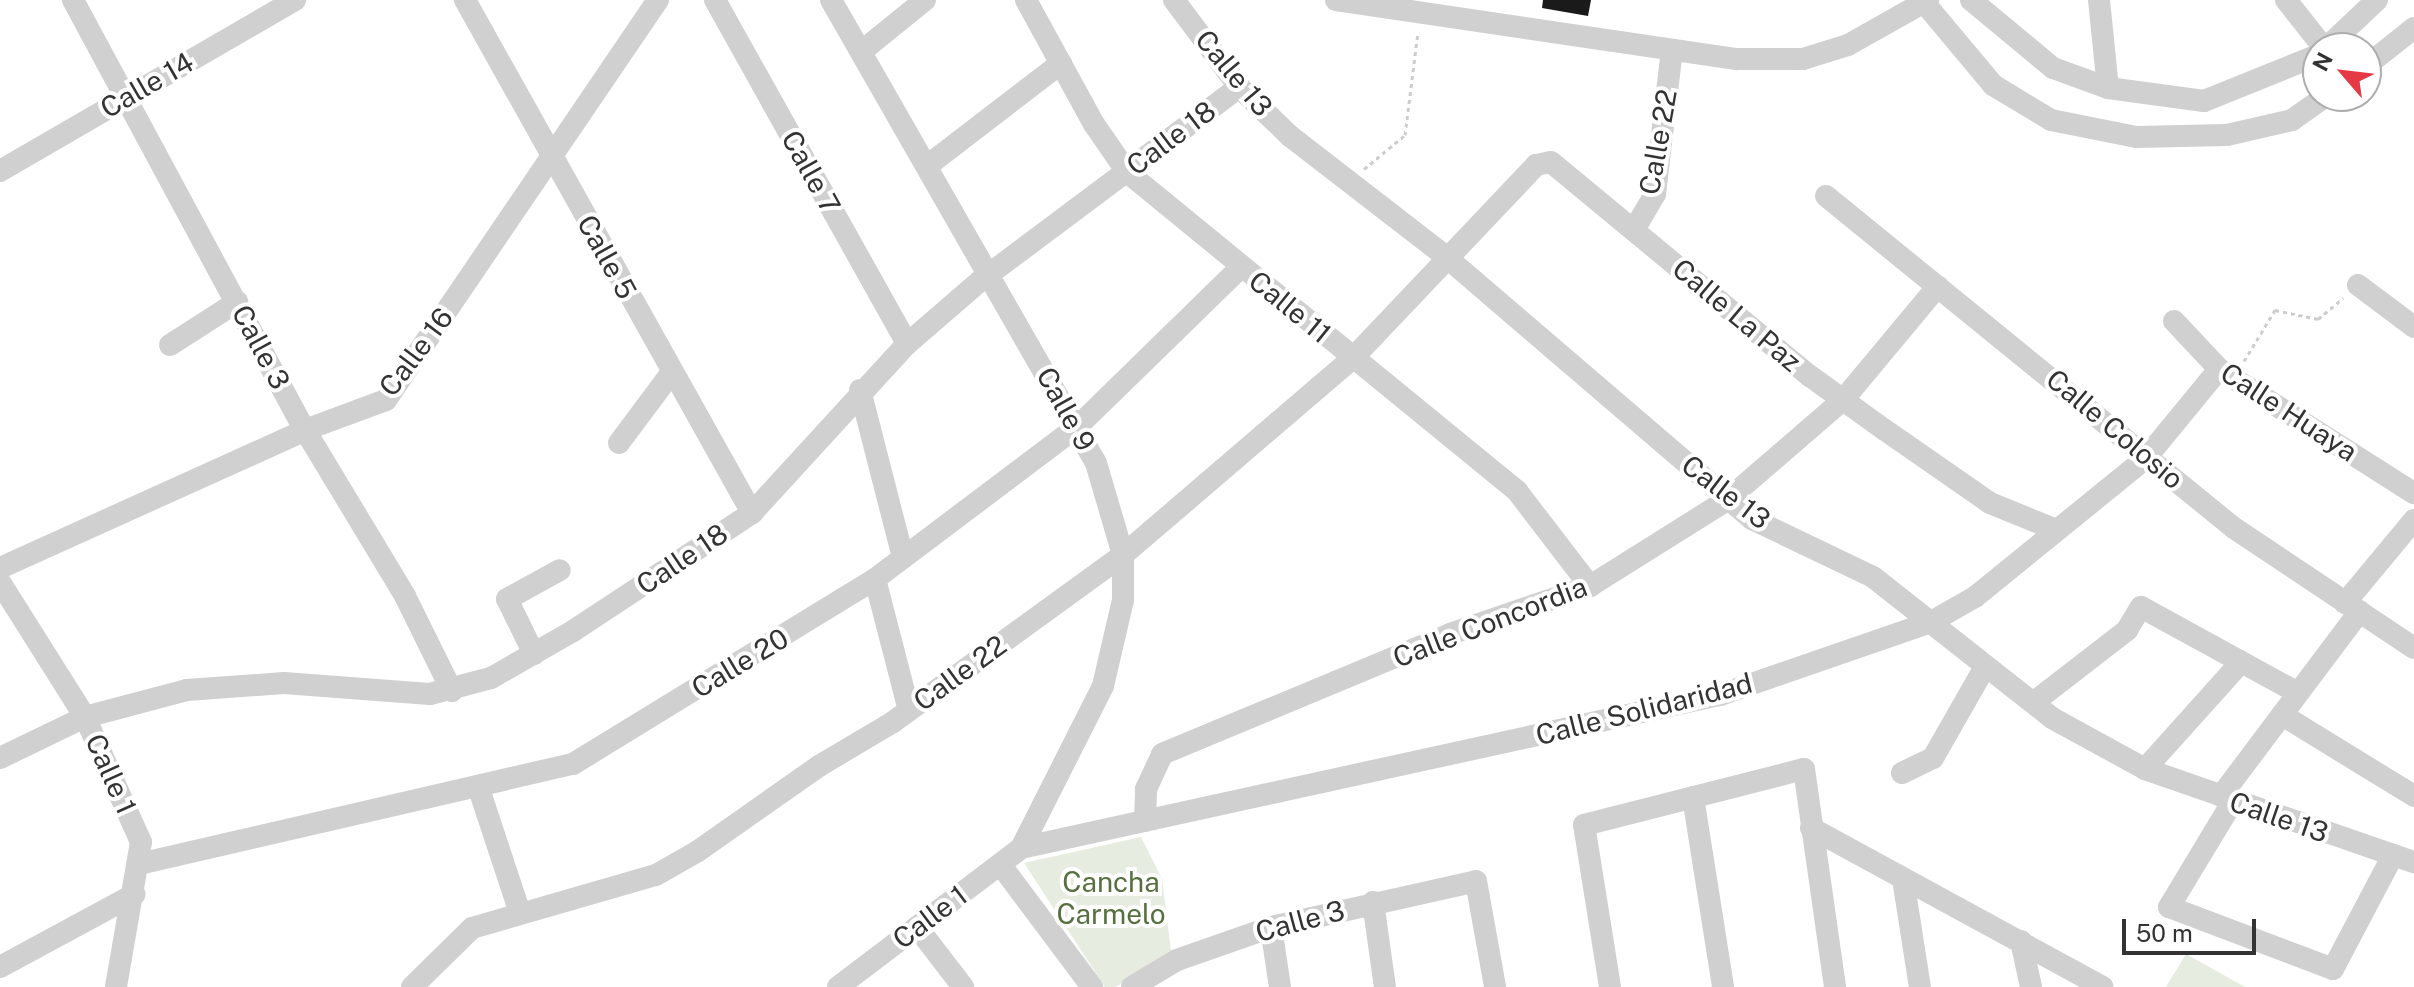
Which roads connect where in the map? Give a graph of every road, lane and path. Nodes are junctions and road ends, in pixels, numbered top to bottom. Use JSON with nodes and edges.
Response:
{"nodes":[{"id":1,"x":73,"y":0,"type":"edge"},
{"id":2,"x":295,"y":0,"type":"edge"},
{"id":3,"x":465,"y":0,"type":"edge"},
{"id":4,"x":658,"y":0,"type":"edge"},
{"id":5,"x":715,"y":0,"type":"edge"},
{"id":6,"x":831,"y":0,"type":"edge"},
{"id":7,"x":925,"y":0,"type":"edge"},
{"id":8,"x":1026,"y":0,"type":"edge"},
{"id":9,"x":1174,"y":0,"type":"edge"},
{"id":10,"x":1336,"y":0,"type":"edge"},
{"id":11,"x":1971,"y":0,"type":"edge"},
{"id":12,"x":2099,"y":0,"type":"edge"},
{"id":13,"x":2286,"y":0,"type":"edge"},
{"id":14,"x":2377,"y":0,"type":"edge"},
{"id":15,"x":1925,"y":1,"type":"edge"},
{"id":16,"x":1411,"y":9,"type":"edge"},
{"id":17,"x":2414,"y":28,"type":"edge"},
{"id":18,"x":2312,"y":32,"type":"edge"},
{"id":19,"x":2342,"y":32,"type":"edge"},
{"id":20,"x":1672,"y":50,"type":"junction"},
{"id":21,"x":862,"y":51,"type":"junction"},
{"id":22,"x":2382,"y":53,"type":"edge"},
{"id":23,"x":2302,"y":61,"type":"edge"},
{"id":24,"x":1061,"y":63,"type":"junction"},
{"id":25,"x":1239,"y":87,"type":"junction"},
{"id":26,"x":2108,"y":88,"type":"junction"},
{"id":27,"x":123,"y":99,"type":"junction"},
{"id":28,"x":2303,"y":112,"type":"edge"},
{"id":29,"x":552,"y":159,"type":"junction"},
{"id":30,"x":927,"y":166,"type":"junction"},
{"id":31,"x":0,"y":171,"type":"edge"},
{"id":32,"x":1127,"y":172,"type":"junction"},
{"id":33,"x":1349,"y":182,"type":"junction"},
{"id":34,"x":1826,"y":196,"type":"dead end"},
{"id":35,"x":1634,"y":230,"type":"junction"},
{"id":36,"x":1445,"y":256,"type":"junction"},
{"id":37,"x":1241,"y":267,"type":"junction"},
{"id":38,"x":989,"y":274,"type":"junction"},
{"id":39,"x":2358,"y":285,"type":"joint"},
{"id":40,"x":1938,"y":286,"type":"junction"},
{"id":41,"x":237,"y":302,"type":"junction"},
{"id":42,"x":2174,"y":321,"type":"dead end"},
{"id":43,"x":2414,"y":327,"type":"edge"},
{"id":44,"x":907,"y":344,"type":"junction"},
{"id":45,"x":170,"y":345,"type":"dead end"},
{"id":46,"x":1353,"y":358,"type":"junction"},
{"id":47,"x":672,"y":372,"type":"junction"},
{"id":48,"x":2227,"y":374,"type":"junction"},
{"id":49,"x":860,"y":390,"type":"junction"},
{"id":50,"x":1843,"y":400,"type":"junction"},
{"id":51,"x":1077,"y":427,"type":"junction"},
{"id":52,"x":305,"y":430,"type":"junction"},
{"id":53,"x":619,"y":443,"type":"dead end"},
{"id":54,"x":2146,"y":458,"type":"junction"},
{"id":55,"x":2414,"y":493,"type":"edge"},
{"id":56,"x":1727,"y":500,"type":"junction"},
{"id":57,"x":752,"y":513,"type":"junction"},
{"id":58,"x":2414,"y":520,"type":"edge"},
{"id":59,"x":2054,"y":529,"type":"junction"},
{"id":60,"x":1123,"y":555,"type":"junction"},
{"id":61,"x":903,"y":558,"type":"junction"},
{"id":62,"x":0,"y":568,"type":"edge"},
{"id":63,"x":560,"y":570,"type":"dead end"},
{"id":64,"x":875,"y":579,"type":"junction"},
{"id":65,"x":0,"y":582,"type":"edge"},
{"id":66,"x":1590,"y":586,"type":"junction"},
{"id":67,"x":2353,"y":607,"type":"junction"},
{"id":68,"x":1931,"y":622,"type":"junction"},
{"id":69,"x":2414,"y":648,"type":"edge"},
{"id":70,"x":534,"y":654,"type":"junction"},
{"id":71,"x":2241,"y":662,"type":"junction"},
{"id":72,"x":1985,"y":667,"type":"junction"},
{"id":73,"x":452,"y":691,"type":"junction"},
{"id":74,"x":2298,"y":693,"type":"junction"},
{"id":75,"x":2034,"y":702,"type":"junction"},
{"id":76,"x":909,"y":710,"type":"junction"},
{"id":77,"x":2282,"y":715,"type":"junction"},
{"id":78,"x":85,"y":717,"type":"junction"},
{"id":79,"x":0,"y":758,"type":"edge"},
{"id":80,"x":2145,"y":769,"type":"junction"},
{"id":81,"x":1902,"y":773,"type":"dead end"},
{"id":82,"x":478,"y":786,"type":"junction"},
{"id":83,"x":2414,"y":796,"type":"edge"},
{"id":84,"x":1693,"y":797,"type":"junction"},
{"id":85,"x":2227,"y":798,"type":"junction"},
{"id":86,"x":1145,"y":821,"type":"junction"},
{"id":87,"x":1811,"y":828,"type":"junction"},
{"id":88,"x":1021,"y":848,"type":"junction"},
{"id":89,"x":2404,"y":858,"type":"edge"},
{"id":90,"x":139,"y":864,"type":"junction"},
{"id":91,"x":1000,"y":864,"type":"junction"},
{"id":92,"x":1903,"y":879,"type":"junction"},
{"id":93,"x":135,"y":894,"type":"junction"},
{"id":94,"x":1373,"y":902,"type":"junction"},
{"id":95,"x":520,"y":913,"type":"junction"},
{"id":96,"x":917,"y":927,"type":"junction"},
{"id":97,"x":1271,"y":927,"type":"junction"},
{"id":98,"x":2021,"y":941,"type":"junction"},
{"id":99,"x":0,"y":967,"type":"edge"},
{"id":100,"x":116,"y":987,"type":"edge"},
{"id":101,"x":412,"y":987,"type":"edge"},
{"id":102,"x":838,"y":987,"type":"edge"},
{"id":103,"x":963,"y":987,"type":"edge"},
{"id":104,"x":1092,"y":987,"type":"edge"},
{"id":105,"x":1132,"y":987,"type":"edge"},
{"id":106,"x":1280,"y":987,"type":"edge"},
{"id":107,"x":1385,"y":987,"type":"edge"},
{"id":108,"x":1495,"y":987,"type":"edge"},
{"id":109,"x":1610,"y":987,"type":"edge"},
{"id":110,"x":1723,"y":987,"type":"edge"},
{"id":111,"x":1835,"y":987,"type":"edge"},
{"id":112,"x":1920,"y":987,"type":"edge"},
{"id":113,"x":2031,"y":987,"type":"edge"},
{"id":114,"x":2103,"y":987,"type":"edge"}],
"edges":[{"from":1,"to":27,"type":"street","name":"Calle 3"},
{"from":2,"to":27,"type":"street","name":"Calle 14"},
{"from":3,"to":29,"type":"street","name":"Calle 5"},
{"from":4,"to":29,"type":"street","name":"Calle 16"},
{"from":5,"to":44,"type":"street","name":"Calle 7"},
{"from":6,"to":21,"type":"street","name":"Calle 9"},
{"from":7,"to":21,"type":"street"},
{"from":8,"to":24,"type":"street","name":"Calle 11"},
{"from":9,"to":25,"type":"street","name":"Calle 13"},
{"from":10,"to":16,"type":"street"},
{"from":11,"to":26,"type":"street"},
{"from":12,"to":26,"type":"street"},
{"from":13,"to":18,"type":"street"},
{"from":14,"to":19,"type":"street"},
{"from":15,"to":20,"type":"street"},
{"from":15,"to":28,"type":"street"},
{"from":16,"to":20,"type":"street"},
{"from":16,"to":33,"type":"path"},
{"from":17,"to":22,"type":"street"},
{"from":20,"to":35,"type":"street","name":"Calle 22"},
{"from":21,"to":30,"type":"street","name":"Calle 9"},
{"from":23,"to":26,"type":"street"},
{"from":24,"to":30,"type":"street"},
{"from":24,"to":32,"type":"street","name":"Calle 11"},
{"from":25,"to":32,"type":"street","name":"Calle 18"},
{"from":25,"to":33,"type":"street","name":"Calle 13"},
{"from":27,"to":31,"type":"street","name":"Calle 14"},
{"from":27,"to":41,"type":"street","name":"Calle 3"},
{"from":29,"to":47,"type":"street","name":"Calle 5"},
{"from":29,"to":52,"type":"street","name":"Calle 16"},
{"from":30,"to":38,"type":"street","name":"Calle 9"},
{"from":32,"to":37,"type":"street","name":"Calle 11"},
{"from":32,"to":38,"type":"street","name":"Calle 18"},
{"from":33,"to":36,"type":"street","name":"Calle 13"},
{"from":34,"to":40,"type":"street","name":"Calle Colosio"},
{"from":35,"to":36,"type":"street","name":"Calle La Paz"},
{"from":35,"to":50,"type":"street","name":"Calle La Paz"},
{"from":36,"to":46,"type":"street","name":"Calle 22"},
{"from":36,"to":56,"type":"street","name":"Calle 13"},
{"from":37,"to":46,"type":"street","name":"Calle 11"},
{"from":37,"to":51,"type":"street","name":"Calle 20"},
{"from":38,"to":44,"type":"street","name":"Calle 18"},
{"from":38,"to":51,"type":"street","name":"Calle 9"},
{"from":39,"to":43,"type":"street"},
{"from":39,"to":48,"type":"path"},
{"from":40,"to":50,"type":"street","name":"Calle Concordia"},
{"from":40,"to":54,"type":"street","name":"Calle Colosio"},
{"from":41,"to":45,"type":"street"},
{"from":41,"to":52,"type":"street","name":"Calle 3"},
{"from":42,"to":48,"type":"street","name":"Calle Huaya"},
{"from":44,"to":49,"type":"street","name":"Calle 18"},
{"from":46,"to":60,"type":"street","name":"Calle 22"},
{"from":46,"to":66,"type":"street","name":"Calle 11"},
{"from":47,"to":53,"type":"street"},
{"from":47,"to":57,"type":"street","name":"Calle 5"},
{"from":48,"to":54,"type":"street","name":"Calle Solidaridad"},
{"from":48,"to":55,"type":"street","name":"Calle Huaya"},
{"from":49,"to":57,"type":"street","name":"Calle 18"},
{"from":49,"to":61,"type":"street"},
{"from":50,"to":56,"type":"street","name":"Calle Concordia"},
{"from":50,"to":59,"type":"street","name":"Calle La Paz"},
{"from":51,"to":60,"type":"street","name":"Calle 9"},
{"from":51,"to":61,"type":"street","name":"Calle 20"},
{"from":52,"to":62,"type":"street","name":"Calle 16"},
{"from":52,"to":73,"type":"street","name":"Calle 3"},
{"from":54,"to":59,"type":"street","name":"Calle Solidaridad"},
{"from":54,"to":67,"type":"street","name":"Calle Colosio"},
{"from":56,"to":66,"type":"street","name":"Calle Concordia"},
{"from":56,"to":68,"type":"street","name":"Calle 13"},
{"from":57,"to":70,"type":"street","name":"Calle 18"},
{"from":58,"to":67,"type":"street"},
{"from":59,"to":68,"type":"street","name":"Calle Solidaridad"},
{"from":60,"to":76,"type":"street","name":"Calle 22"},
{"from":60,"to":88,"type":"street","name":"Calle 9"},
{"from":61,"to":64,"type":"street","name":"Calle 20"},
{"from":63,"to":70,"type":"street"},
{"from":64,"to":76,"type":"street"},
{"from":64,"to":82,"type":"street","name":"Calle 20"},
{"from":65,"to":78,"type":"street","name":"Calle 1"},
{"from":66,"to":86,"type":"street","name":"Calle Concordia"},
{"from":67,"to":69,"type":"street","name":"Calle Colosio"},
{"from":67,"to":74,"type":"street"},
{"from":68,"to":72,"type":"street","name":"Calle 13"},
{"from":68,"to":86,"type":"street","name":"Calle Solidaridad"},
{"from":70,"to":73,"type":"street","name":"Calle 18"},
{"from":71,"to":74,"type":"street"},
{"from":71,"to":75,"type":"street"},
{"from":71,"to":80,"type":"street"},
{"from":72,"to":75,"type":"street","name":"Calle 13"},
{"from":72,"to":81,"type":"street"},
{"from":73,"to":78,"type":"street","name":"Calle 18"},
{"from":74,"to":77,"type":"street"},
{"from":75,"to":80,"type":"street","name":"Calle 13"},
{"from":76,"to":95,"type":"street","name":"Calle 22"},
{"from":77,"to":83,"type":"street"},
{"from":77,"to":85,"type":"street"},
{"from":78,"to":79,"type":"street","name":"Calle 18"},
{"from":78,"to":90,"type":"street","name":"Calle 1"},
{"from":80,"to":85,"type":"street","name":"Calle 13"},
{"from":82,"to":90,"type":"street","name":"Calle 20"},
{"from":82,"to":95,"type":"street"},
{"from":84,"to":87,"type":"street"},
{"from":84,"to":109,"type":"street"},
{"from":84,"to":110,"type":"street"},
{"from":85,"to":89,"type":"street","name":"Calle 13"},
{"from":85,"to":89,"type":"street"},
{"from":86,"to":88,"type":"street","name":"Calle Solidaridad"},
{"from":87,"to":92,"type":"street"},
{"from":87,"to":111,"type":"street"},
{"from":88,"to":91,"type":"street","name":"Calle 1"},
{"from":90,"to":93,"type":"street","name":"Calle 1"},
{"from":91,"to":96,"type":"street","name":"Calle 1"},
{"from":91,"to":104,"type":"street"},
{"from":92,"to":98,"type":"street"},
{"from":92,"to":112,"type":"street"},
{"from":93,"to":99,"type":"street"},
{"from":93,"to":100,"type":"street","name":"Calle 1"},
{"from":94,"to":97,"type":"street","name":"Calle 3"},
{"from":94,"to":107,"type":"street"},
{"from":94,"to":108,"type":"street","name":"Calle 3"},
{"from":95,"to":101,"type":"street","name":"Calle 22"},
{"from":96,"to":102,"type":"street","name":"Calle 1"},
{"from":96,"to":103,"type":"street"},
{"from":97,"to":105,"type":"street","name":"Calle 3"},
{"from":97,"to":106,"type":"street"},
{"from":98,"to":113,"type":"street"},
{"from":98,"to":114,"type":"street"}]}
